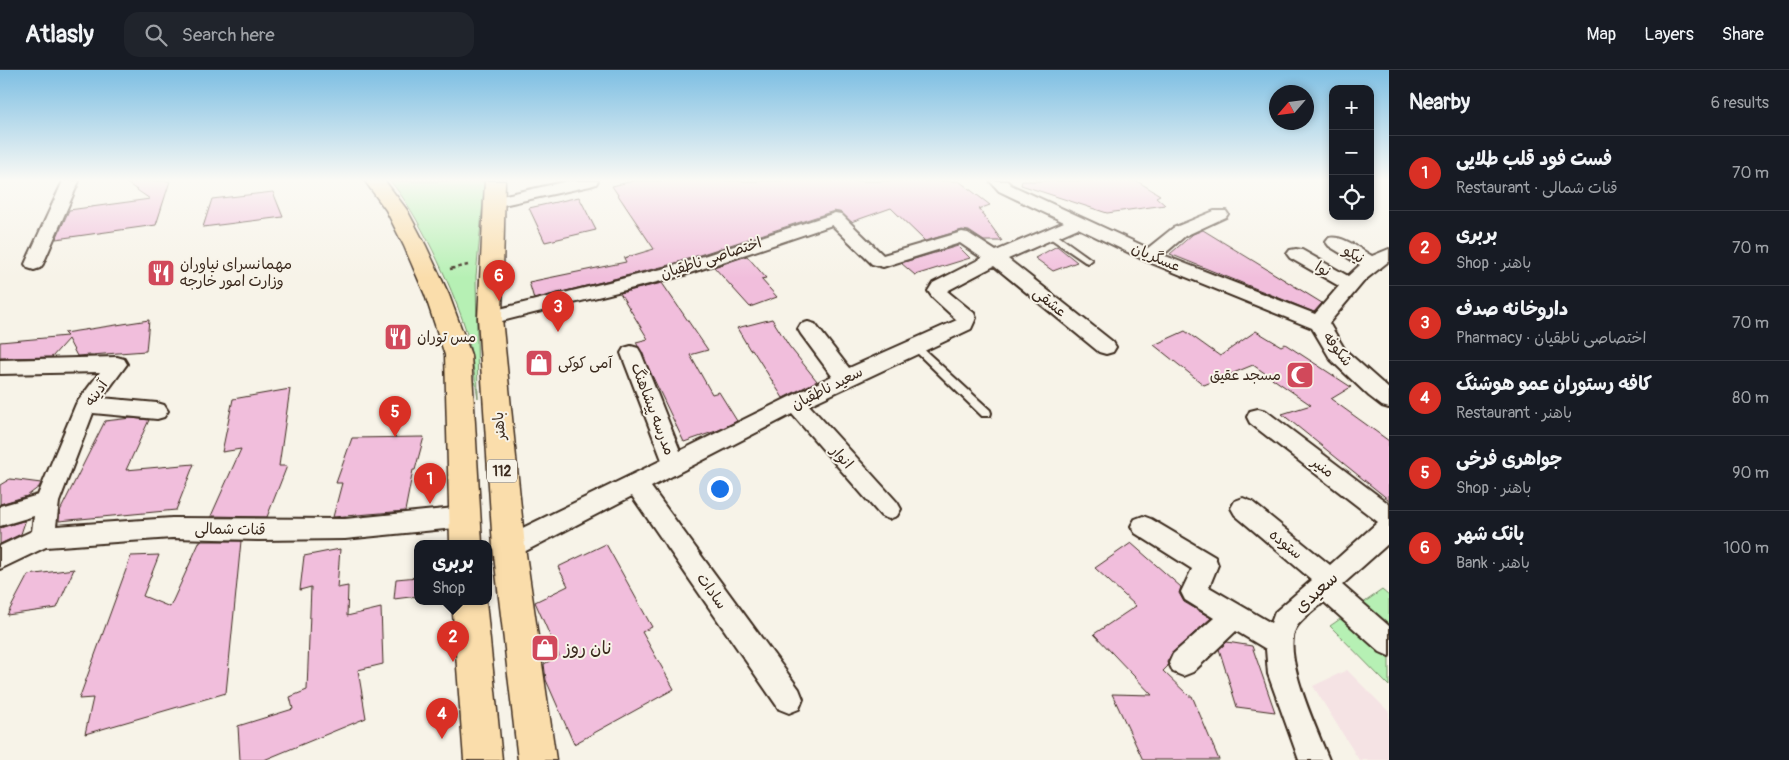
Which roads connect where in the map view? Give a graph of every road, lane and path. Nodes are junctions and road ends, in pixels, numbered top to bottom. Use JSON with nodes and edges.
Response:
{"nodes":[{"id":1,"x":57,"y":213,"type":"edge"},
{"id":2,"x":397,"y":213,"type":"edge"},
{"id":3,"x":494,"y":213,"type":"edge"},
{"id":4,"x":1056,"y":213,"type":"edge"},
{"id":5,"x":1220,"y":214,"type":"dead end"},
{"id":6,"x":1076,"y":223,"type":"junction"},
{"id":7,"x":1050,"y":234,"type":"junction"},
{"id":8,"x":1335,"y":242,"type":"dead end"},
{"id":9,"x":1296,"y":254,"type":"dead end"},
{"id":10,"x":1150,"y":256,"type":"junction"},
{"id":11,"x":995,"y":258,"type":"junction"},
{"id":12,"x":492,"y":260,"type":"junction"},
{"id":13,"x":1088,"y":260,"type":"dead end"},
{"id":14,"x":1383,"y":260,"type":"edge"},
{"id":15,"x":34,"y":264,"type":"dead end"},
{"id":16,"x":427,"y":274,"type":"junction"},
{"id":17,"x":1349,"y":284,"type":"junction"},
{"id":18,"x":490,"y":318,"type":"junction"},
{"id":19,"x":1319,"y":323,"type":"junction"},
{"id":20,"x":808,"y":329,"type":"dead end"},
{"id":21,"x":915,"y":346,"type":"junction"},
{"id":22,"x":1106,"y":347,"type":"dead end"},
{"id":23,"x":631,"y":353,"type":"dead end"},
{"id":24,"x":0,"y":367,"type":"edge"},
{"id":25,"x":845,"y":378,"type":"junction"},
{"id":26,"x":1389,"y":400,"type":"edge"},
{"id":27,"x":86,"y":404,"type":"junction"},
{"id":28,"x":795,"y":404,"type":"junction"},
{"id":29,"x":157,"y":411,"type":"dead end"},
{"id":30,"x":986,"y":413,"type":"dead end"},
{"id":31,"x":1258,"y":417,"type":"dead end"},
{"id":32,"x":675,"y":465,"type":"junction"},
{"id":33,"x":635,"y":483,"type":"junction"},
{"id":34,"x":47,"y":502,"type":"junction"},
{"id":35,"x":1243,"y":508,"type":"dead end"},
{"id":36,"x":890,"y":509,"type":"dead end"},
{"id":37,"x":0,"y":516,"type":"edge"},
{"id":38,"x":465,"y":516,"type":"junction"},
{"id":39,"x":1389,"y":516,"type":"edge"},
{"id":40,"x":1143,"y":526,"type":"dead end"},
{"id":41,"x":1389,"y":528,"type":"edge"},
{"id":42,"x":44,"y":536,"type":"junction"},
{"id":43,"x":466,"y":540,"type":"edge"},
{"id":44,"x":509,"y":547,"type":"junction"},
{"id":45,"x":0,"y":558,"type":"edge"},
{"id":46,"x":1327,"y":582,"type":"junction"},
{"id":47,"x":469,"y":605,"type":"edge"},
{"id":48,"x":1233,"y":617,"type":"junction"},
{"id":49,"x":1280,"y":642,"type":"junction"},
{"id":50,"x":1389,"y":643,"type":"edge"},
{"id":51,"x":1183,"y":663,"type":"dead end"},
{"id":52,"x":790,"y":699,"type":"dead end"},
{"id":53,"x":1310,"y":748,"type":"edge"},
{"id":54,"x":483,"y":760,"type":"edge"},
{"id":55,"x":537,"y":760,"type":"edge"},
{"id":56,"x":1324,"y":760,"type":"edge"}],
"edges":[{"from":1,"to":15,"type":"street"},
{"from":2,"to":16,"type":"main road"},
{"from":3,"to":12,"type":"main road","name":"باهنر","number":"112"},
{"from":4,"to":6,"type":"street","name":"عسگریان"},
{"from":5,"to":10,"type":"street"},
{"from":6,"to":7,"type":"street","name":"سعید ناطقیان"},
{"from":6,"to":10,"type":"street","name":"عسگریان"},
{"from":7,"to":11,"type":"street","name":"سعید ناطقیان"},
{"from":7,"to":13,"type":"lane"},
{"from":8,"to":14,"type":"street","name":"نیکو"},
{"from":9,"to":17,"type":"street","name":"نوا"},
{"from":10,"to":19,"type":"street","name":"عسگریان"},
{"from":11,"to":18,"type":"street","name":"اختصاصی ناطقیان"},
{"from":11,"to":21,"type":"street","name":"سعید ناطقیان"},
{"from":11,"to":22,"type":"street","name":"عشقی"},
{"from":12,"to":16,"type":"path"},
{"from":12,"to":18,"type":"main road","name":"باهنر","number":"112"},
{"from":14,"to":17,"type":"street","name":"شکوفه"},
{"from":16,"to":38,"type":"main road"},
{"from":17,"to":19,"type":"street","name":"شکوفه"},
{"from":18,"to":44,"type":"main road","name":"باهنر","number":"112"},
{"from":19,"to":26,"type":"street","name":"شکوفه"},
{"from":20,"to":25,"type":"street"},
{"from":21,"to":25,"type":"street","name":"سعید ناطقیان"},
{"from":21,"to":30,"type":"lane"},
{"from":23,"to":32,"type":"street","name":"مدرسه پیشاهنگ"},
{"from":24,"to":27,"type":"street","name":"آدینه"},
{"from":25,"to":28,"type":"street","name":"سعید ناطقیان"},
{"from":27,"to":29,"type":"street"},
{"from":27,"to":34,"type":"street","name":"آدینه"},
{"from":28,"to":32,"type":"street","name":"سعید ناطقیان"},
{"from":28,"to":36,"type":"street","name":"انوار"},
{"from":31,"to":39,"type":"street","name":"منیر"},
{"from":32,"to":33,"type":"street","name":"سعید ناطقیان"},
{"from":33,"to":44,"type":"street","name":"سعید ناطقیان"},
{"from":33,"to":52,"type":"street","name":"سادات"},
{"from":34,"to":37,"type":"street"},
{"from":34,"to":42,"type":"street","name":"آدینه"},
{"from":35,"to":46,"type":"street","name":"ستوده"},
{"from":38,"to":42,"type":"street","name":"قنات شمالى"},
{"from":38,"to":43,"type":"main road"},
{"from":40,"to":48,"type":"street"},
{"from":41,"to":46,"type":"street","name":"سعیدی"},
{"from":42,"to":45,"type":"street","name":"قنات شمالى"},
{"from":44,"to":55,"type":"main road","name":"باهنر","number":"112"},
{"from":46,"to":49,"type":"street","name":"سعیدی"},
{"from":46,"to":50,"type":"street","name":"ستوده"},
{"from":47,"to":54,"type":"main road"},
{"from":48,"to":49,"type":"street"},
{"from":48,"to":51,"type":"street"},
{"from":49,"to":53,"type":"street","name":"سعیدی"},
{"from":53,"to":56,"type":"street","name":"سعیدی"}]}
